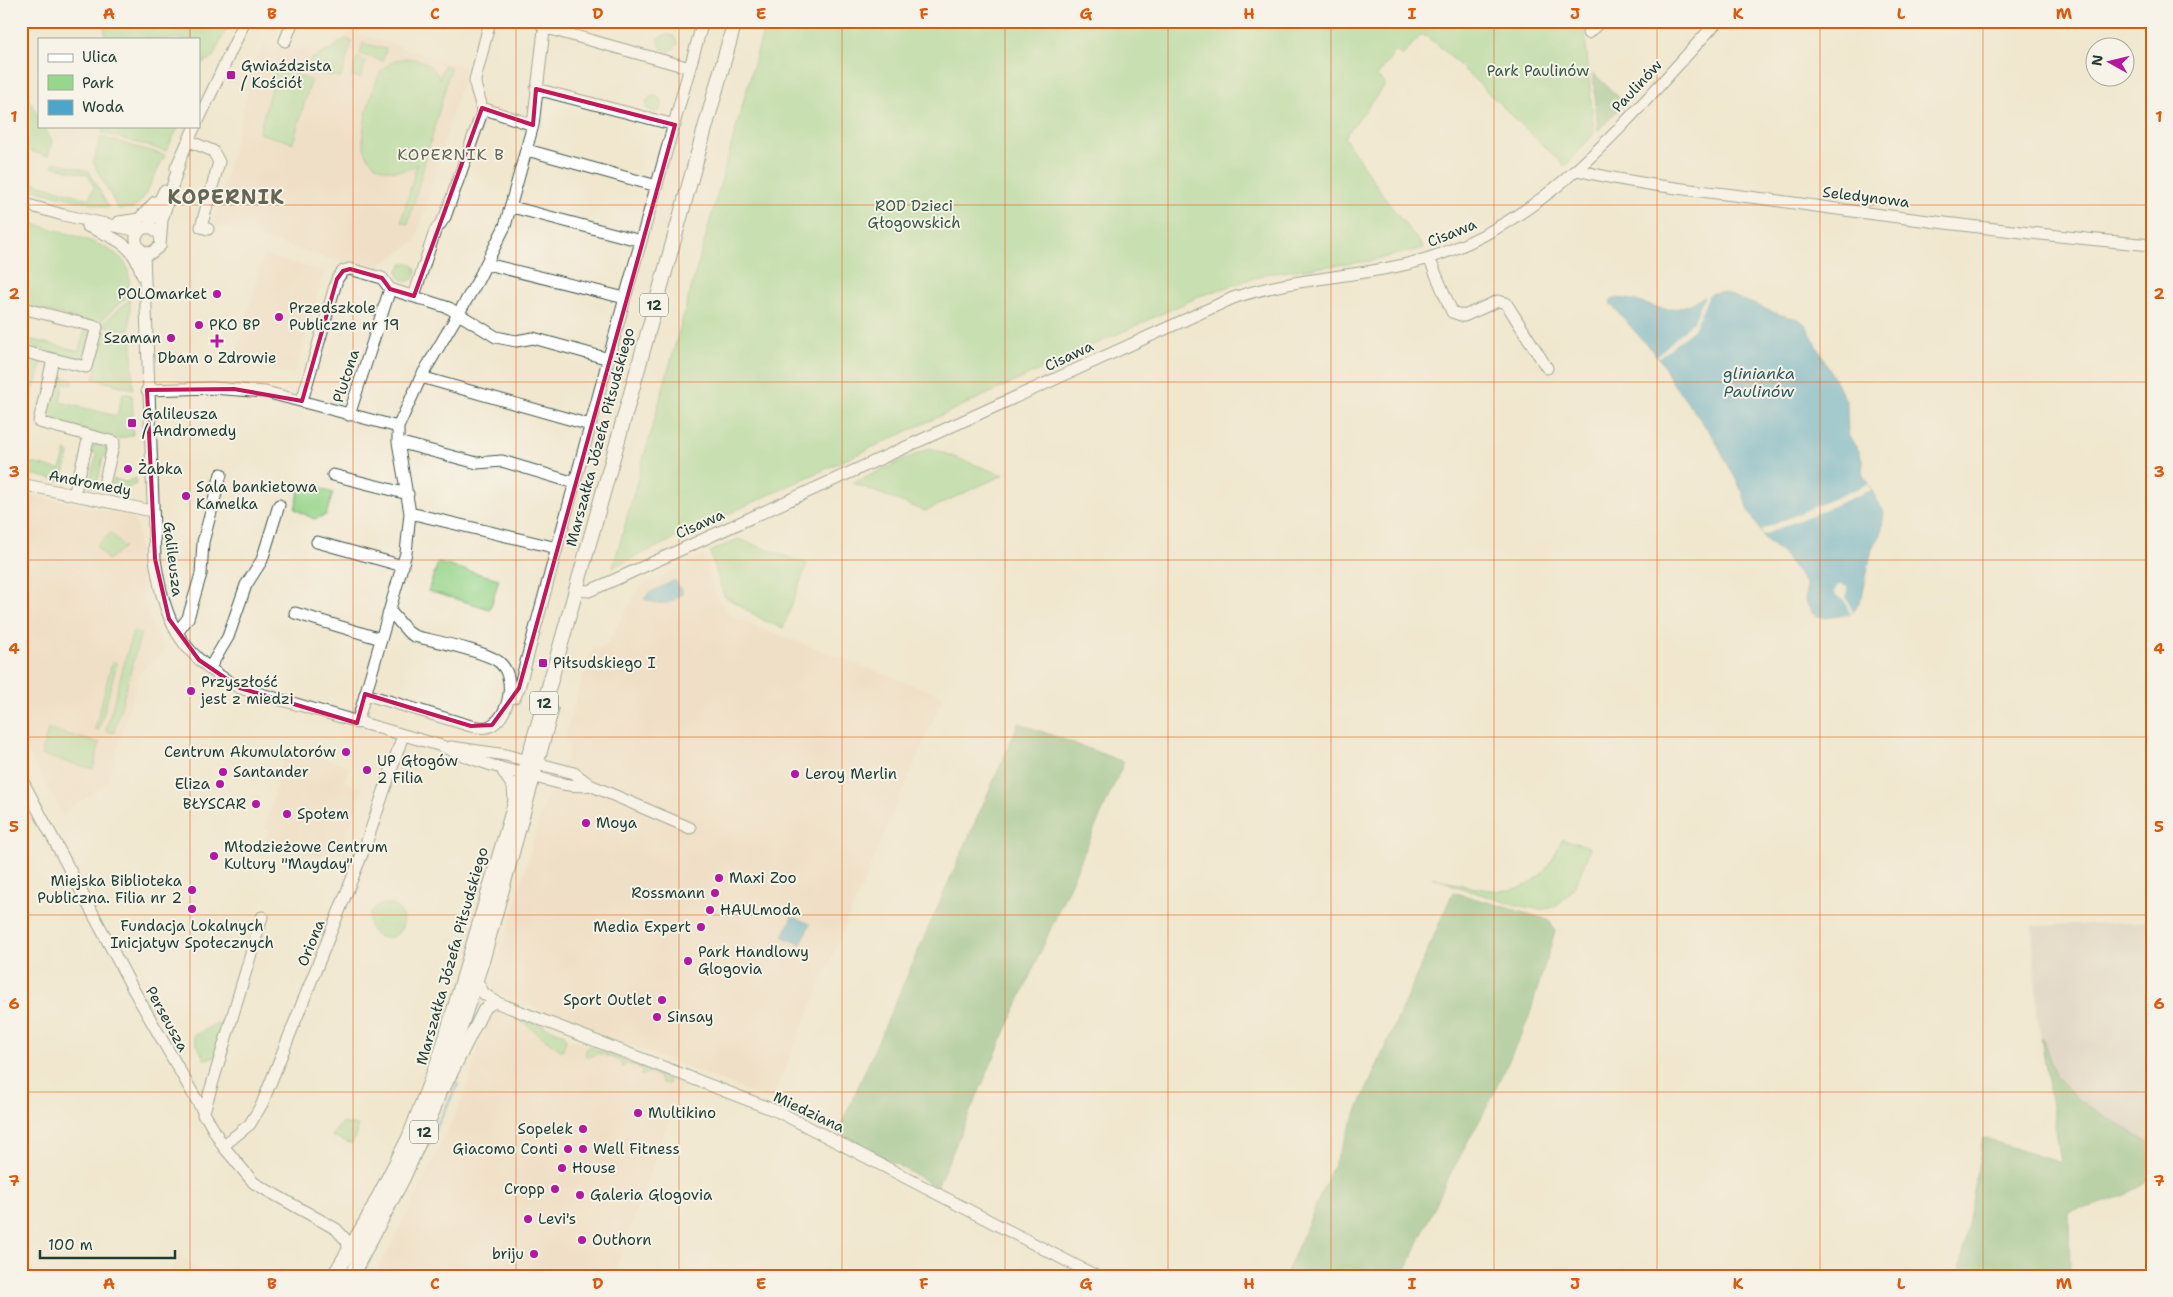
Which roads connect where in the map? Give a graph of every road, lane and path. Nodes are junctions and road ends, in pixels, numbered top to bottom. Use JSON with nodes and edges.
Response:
{"nodes":[{"id":1,"x":245,"y":21,"type":"edge"},
{"id":2,"x":293,"y":21,"type":"edge"},
{"id":3,"x":490,"y":21,"type":"edge"},
{"id":4,"x":703,"y":21,"type":"edge"},
{"id":5,"x":734,"y":21,"type":"edge"},
{"id":6,"x":1600,"y":21,"type":"edge"},
{"id":7,"x":1718,"y":21,"type":"edge"},
{"id":8,"x":544,"y":24,"type":"edge"},
{"id":9,"x":1588,"y":34,"type":"dead end"},
{"id":10,"x":285,"y":41,"type":"dead end"},
{"id":11,"x":690,"y":68,"type":"junction"},
{"id":12,"x":536,"y":89,"type":"junction"},
{"id":13,"x":482,"y":108,"type":"junction"},
{"id":14,"x":200,"y":116,"type":"edge"},
{"id":15,"x":532,"y":125,"type":"junction"},
{"id":16,"x":674,"y":125,"type":"junction"},
{"id":17,"x":194,"y":128,"type":"edge"},
{"id":18,"x":189,"y":141,"type":"junction"},
{"id":19,"x":527,"y":150,"type":"junction"},
{"id":20,"x":180,"y":161,"type":"junction"},
{"id":21,"x":1577,"y":170,"type":"junction"},
{"id":22,"x":168,"y":183,"type":"junction"},
{"id":23,"x":657,"y":186,"type":"junction"},
{"id":24,"x":21,"y":203,"type":"edge"},
{"id":25,"x":512,"y":207,"type":"junction"},
{"id":26,"x":83,"y":222,"type":"junction"},
{"id":27,"x":208,"y":229,"type":"dead end"},
{"id":28,"x":141,"y":233,"type":"junction"},
{"id":29,"x":160,"y":235,"type":"junction"},
{"id":30,"x":640,"y":241,"type":"junction"},
{"id":31,"x":2152,"y":245,"type":"edge"},
{"id":32,"x":150,"y":251,"type":"junction"},
{"id":33,"x":1428,"y":258,"type":"junction"},
{"id":34,"x":487,"y":264,"type":"junction"},
{"id":35,"x":390,"y":289,"type":"junction"},
{"id":36,"x":146,"y":292,"type":"junction"},
{"id":37,"x":414,"y":296,"type":"junction"},
{"id":38,"x":625,"y":298,"type":"junction"},
{"id":39,"x":26,"y":309,"type":"dead end"},
{"id":40,"x":147,"y":310,"type":"junction"},
{"id":41,"x":458,"y":313,"type":"junction"},
{"id":42,"x":21,"y":351,"type":"edge"},
{"id":43,"x":53,"y":359,"type":"junction"},
{"id":44,"x":609,"y":359,"type":"junction"},
{"id":45,"x":1547,"y":368,"type":"dead end"},
{"id":46,"x":421,"y":376,"type":"junction"},
{"id":47,"x":148,"y":390,"type":"junction"},
{"id":48,"x":302,"y":401,"type":"junction"},
{"id":49,"x":349,"y":415,"type":"junction"},
{"id":50,"x":590,"y":425,"type":"junction"},
{"id":51,"x":398,"y":426,"type":"junction"},
{"id":52,"x":89,"y":436,"type":"junction"},
{"id":53,"x":398,"y":442,"type":"junction"},
{"id":54,"x":222,"y":474,"type":"dead end"},
{"id":55,"x":333,"y":474,"type":"dead end"},
{"id":56,"x":574,"y":482,"type":"junction"},
{"id":57,"x":21,"y":484,"type":"edge"},
{"id":58,"x":104,"y":484,"type":"dead end"},
{"id":59,"x":408,"y":494,"type":"junction"},
{"id":60,"x":74,"y":496,"type":"junction"},
{"id":61,"x":279,"y":505,"type":"dead end"},
{"id":62,"x":152,"y":511,"type":"junction"},
{"id":63,"x":410,"y":514,"type":"junction"},
{"id":64,"x":317,"y":542,"type":"dead end"},
{"id":65,"x":556,"y":548,"type":"junction"},
{"id":66,"x":403,"y":566,"type":"junction"},
{"id":67,"x":575,"y":590,"type":"junction"},
{"id":68,"x":390,"y":611,"type":"junction"},
{"id":69,"x":295,"y":613,"type":"dead end"},
{"id":70,"x":177,"y":633,"type":"junction"},
{"id":71,"x":381,"y":639,"type":"junction"},
{"id":72,"x":209,"y":669,"type":"junction"},
{"id":73,"x":365,"y":694,"type":"junction"},
{"id":74,"x":508,"y":698,"type":"junction"},
{"id":75,"x":357,"y":723,"type":"junction"},
{"id":76,"x":403,"y":735,"type":"junction"},
{"id":77,"x":538,"y":742,"type":"junction"},
{"id":78,"x":442,"y":746,"type":"junction"},
{"id":79,"x":506,"y":755,"type":"junction"},
{"id":80,"x":532,"y":762,"type":"junction"},
{"id":81,"x":554,"y":768,"type":"junction"},
{"id":82,"x":502,"y":770,"type":"junction"},
{"id":83,"x":528,"y":776,"type":"junction"},
{"id":84,"x":21,"y":778,"type":"edge"},
{"id":85,"x":551,"y":781,"type":"junction"},
{"id":86,"x":590,"y":785,"type":"junction"},
{"id":87,"x":520,"y":801,"type":"junction"},
{"id":88,"x":690,"y":828,"type":"dead end"},
{"id":89,"x":262,"y":917,"type":"dead end"},
{"id":90,"x":476,"y":979,"type":"junction"},
{"id":91,"x":498,"y":1003,"type":"junction"},
{"id":92,"x":433,"y":1110,"type":"junction"},
{"id":93,"x":203,"y":1115,"type":"junction"},
{"id":94,"x":223,"y":1146,"type":"junction"},
{"id":95,"x":367,"y":1220,"type":"junction"},
{"id":96,"x":336,"y":1229,"type":"junction"},
{"id":97,"x":349,"y":1252,"type":"junction"},
{"id":98,"x":334,"y":1276,"type":"edge"},
{"id":99,"x":352,"y":1276,"type":"edge"},
{"id":100,"x":1096,"y":1276,"type":"edge"}],
"edges":[{"from":1,"to":14,"type":"street"},
{"from":2,"to":10,"type":"street"},
{"from":3,"to":13,"type":"street"},
{"from":4,"to":11,"type":"street"},
{"from":5,"to":67,"type":"main road","name":"Marszałka Józefa Piłsudskiego","number":"12"},
{"from":6,"to":9,"type":"street"},
{"from":7,"to":21,"type":"street","name":"Paulinów"},
{"from":8,"to":11,"type":"street"},
{"from":8,"to":12,"type":"street"},
{"from":11,"to":16,"type":"street"},
{"from":12,"to":15,"type":"street"},
{"from":12,"to":16,"type":"street"},
{"from":13,"to":15,"type":"street"},
{"from":13,"to":37,"type":"street"},
{"from":15,"to":19,"type":"street"},
{"from":16,"to":23,"type":"street"},
{"from":17,"to":18,"type":"street"},
{"from":18,"to":20,"type":"street"},
{"from":18,"to":27,"type":"street"},
{"from":19,"to":23,"type":"street"},
{"from":19,"to":25,"type":"street"},
{"from":20,"to":22,"type":"street"},
{"from":20,"to":29,"type":"street"},
{"from":21,"to":31,"type":"street","name":"Seledynowa"},
{"from":21,"to":33,"type":"street","name":"Cisawa"},
{"from":22,"to":26,"type":"street"},
{"from":22,"to":28,"type":"street"},
{"from":23,"to":30,"type":"street"},
{"from":24,"to":26,"type":"street"},
{"from":25,"to":30,"type":"street"},
{"from":25,"to":34,"type":"street"},
{"from":26,"to":28,"type":"street"},
{"from":26,"to":36,"type":"street"},
{"from":28,"to":29,"type":"street"},
{"from":28,"to":32,"type":"street"},
{"from":29,"to":32,"type":"street"},
{"from":30,"to":38,"type":"street"},
{"from":32,"to":36,"type":"street","name":"Galileusza"},
{"from":32,"to":40,"type":"street","name":"Galileusza"},
{"from":33,"to":45,"type":"street"},
{"from":33,"to":67,"type":"street","name":"Cisawa"},
{"from":34,"to":38,"type":"street"},
{"from":34,"to":41,"type":"street"},
{"from":35,"to":37,"type":"street"},
{"from":35,"to":48,"type":"street"},
{"from":35,"to":49,"type":"street","name":"Plutona"},
{"from":36,"to":40,"type":"street","name":"Galileusza"},
{"from":37,"to":41,"type":"street"},
{"from":38,"to":44,"type":"street"},
{"from":39,"to":43,"type":"street"},
{"from":40,"to":47,"type":"street","name":"Galileusza"},
{"from":41,"to":44,"type":"street"},
{"from":41,"to":46,"type":"street"},
{"from":42,"to":43,"type":"street"},
{"from":43,"to":52,"type":"street"},
{"from":44,"to":50,"type":"street"},
{"from":46,"to":50,"type":"street"},
{"from":46,"to":51,"type":"street"},
{"from":47,"to":48,"type":"street","name":"Plutona"},
{"from":47,"to":62,"type":"street","name":"Galileusza"},
{"from":48,"to":49,"type":"street","name":"Plutona"},
{"from":49,"to":51,"type":"street","name":"Plutona"},
{"from":50,"to":56,"type":"street"},
{"from":51,"to":53,"type":"street"},
{"from":52,"to":58,"type":"street"},
{"from":52,"to":60,"type":"street"},
{"from":53,"to":56,"type":"street"},
{"from":53,"to":59,"type":"street"},
{"from":54,"to":70,"type":"street"},
{"from":55,"to":59,"type":"street"},
{"from":56,"to":65,"type":"street"},
{"from":57,"to":60,"type":"street","name":"Andromedy"},
{"from":59,"to":63,"type":"street"},
{"from":60,"to":62,"type":"street","name":"Andromedy"},
{"from":61,"to":72,"type":"street"},
{"from":62,"to":70,"type":"street","name":"Galileusza"},
{"from":63,"to":65,"type":"street"},
{"from":63,"to":66,"type":"street"},
{"from":64,"to":66,"type":"street"},
{"from":65,"to":74,"type":"street"},
{"from":66,"to":68,"type":"street"},
{"from":67,"to":77,"type":"main road","name":"Marszałka Józefa Piłsudskiego","number":"12"},
{"from":68,"to":71,"type":"street"},
{"from":68,"to":74,"type":"street"},
{"from":69,"to":71,"type":"street"},
{"from":70,"to":72,"type":"street","name":"Galileusza"},
{"from":71,"to":73,"type":"street"},
{"from":72,"to":75,"type":"street","name":"Galileusza"},
{"from":73,"to":74,"type":"street"},
{"from":73,"to":75,"type":"street"},
{"from":75,"to":76,"type":"street","name":"Galileusza"},
{"from":76,"to":78,"type":"street","name":"Galileusza"},
{"from":76,"to":94,"type":"street","name":"Oriona"},
{"from":77,"to":79,"type":"street"},
{"from":77,"to":80,"type":"main road","name":"Marszałka Józefa Piłsudskiego","number":"12"},
{"from":77,"to":81,"type":"street"},
{"from":78,"to":79,"type":"street","name":"Galileusza"},
{"from":78,"to":82,"type":"street","name":"Galileusza"},
{"from":79,"to":80,"type":"street","name":"Galileusza"},
{"from":80,"to":81,"type":"street","name":"Galileusza"},
{"from":80,"to":83,"type":"main road","name":"Marszałka Józefa Piłsudskiego","number":"12"},
{"from":81,"to":86,"type":"street","name":"Galileusza"},
{"from":82,"to":83,"type":"street","name":"Galileusza"},
{"from":82,"to":87,"type":"street"},
{"from":83,"to":85,"type":"street","name":"Galileusza"},
{"from":83,"to":87,"type":"main road","name":"Marszałka Józefa Piłsudskiego","number":"12"},
{"from":84,"to":93,"type":"street","name":"Perseusza"},
{"from":85,"to":86,"type":"street","name":"Galileusza"},
{"from":85,"to":87,"type":"street"},
{"from":86,"to":88,"type":"street"},
{"from":87,"to":90,"type":"main road","name":"Marszałka Józefa Piłsudskiego","number":"12"},
{"from":87,"to":95,"type":"main road","name":"Marszałka Józefa Piłsudskiego","number":"12"},
{"from":89,"to":93,"type":"street"},
{"from":90,"to":91,"type":"street"},
{"from":90,"to":92,"type":"main road","name":"Marszałka Józefa Piłsudskiego","number":"12"},
{"from":91,"to":92,"type":"street"},
{"from":91,"to":100,"type":"street","name":"Miedziana"},
{"from":92,"to":99,"type":"main road","name":"Marszałka Józefa Piłsudskiego","number":"12"},
{"from":93,"to":94,"type":"street","name":"Perseusza"},
{"from":94,"to":96,"type":"street","name":"Perseusza"},
{"from":95,"to":96,"type":"street"},
{"from":95,"to":97,"type":"main road","name":"Marszałka Józefa Piłsudskiego","number":"12"},
{"from":96,"to":97,"type":"street","name":"Perseusza"},
{"from":97,"to":98,"type":"main road","name":"Marszałka Józefa Piłsudskiego","number":"12"}]}
